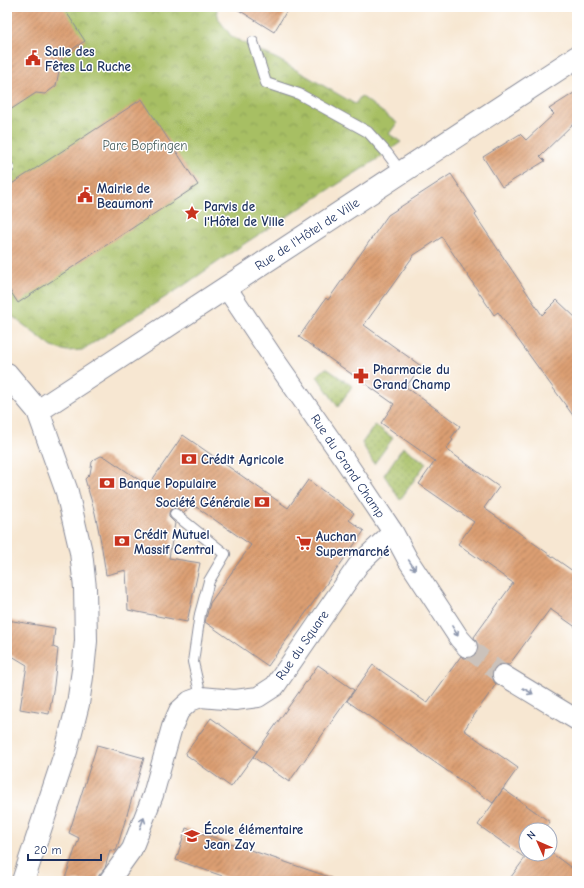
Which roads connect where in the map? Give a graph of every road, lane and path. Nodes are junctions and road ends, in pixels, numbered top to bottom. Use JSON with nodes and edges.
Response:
{"nodes":[{"id":1,"x":254,"y":42,"type":"dead end"},
{"id":2,"x":577,"y":57,"type":"edge"},
{"id":3,"x":401,"y":172,"type":"junction"},
{"id":4,"x":226,"y":287,"type":"junction"},
{"id":5,"x":7,"y":374,"type":"edge"},
{"id":6,"x":38,"y":411,"type":"junction"},
{"id":7,"x":175,"y":514,"type":"dead end"},
{"id":8,"x":393,"y":532,"type":"junction"},
{"id":9,"x":467,"y":647,"type":"tunnel mouth"},
{"id":10,"x":502,"y":675,"type":"tunnel mouth"},
{"id":11,"x":201,"y":697,"type":"junction"},
{"id":12,"x":577,"y":720,"type":"edge"},
{"id":13,"x":23,"y":881,"type":"edge"},
{"id":14,"x":109,"y":881,"type":"edge"}],
"edges":[{"from":1,"to":3,"type":"lane"},
{"from":2,"to":3,"type":"main road","name":"Rue de l'Hôtel de Ville"},
{"from":3,"to":4,"type":"main road","name":"Rue de l'Hôtel de Ville"},
{"from":4,"to":6,"type":"main road","name":"Rue de l'Hôtel de Ville"},
{"from":4,"to":8,"type":"street","name":"Rue du Grand Champ"},
{"from":5,"to":6,"type":"main road"},
{"from":6,"to":13,"type":"main road"},
{"from":7,"to":11,"type":"lane"},
{"from":8,"to":9,"type":"street","name":"Rue du Grand Champ","one_way":true},
{"from":8,"to":11,"type":"street","name":"Rue du Square"},
{"from":10,"to":12,"type":"street","one_way":true},
{"from":14,"to":11,"type":"street","one_way":true}]}
